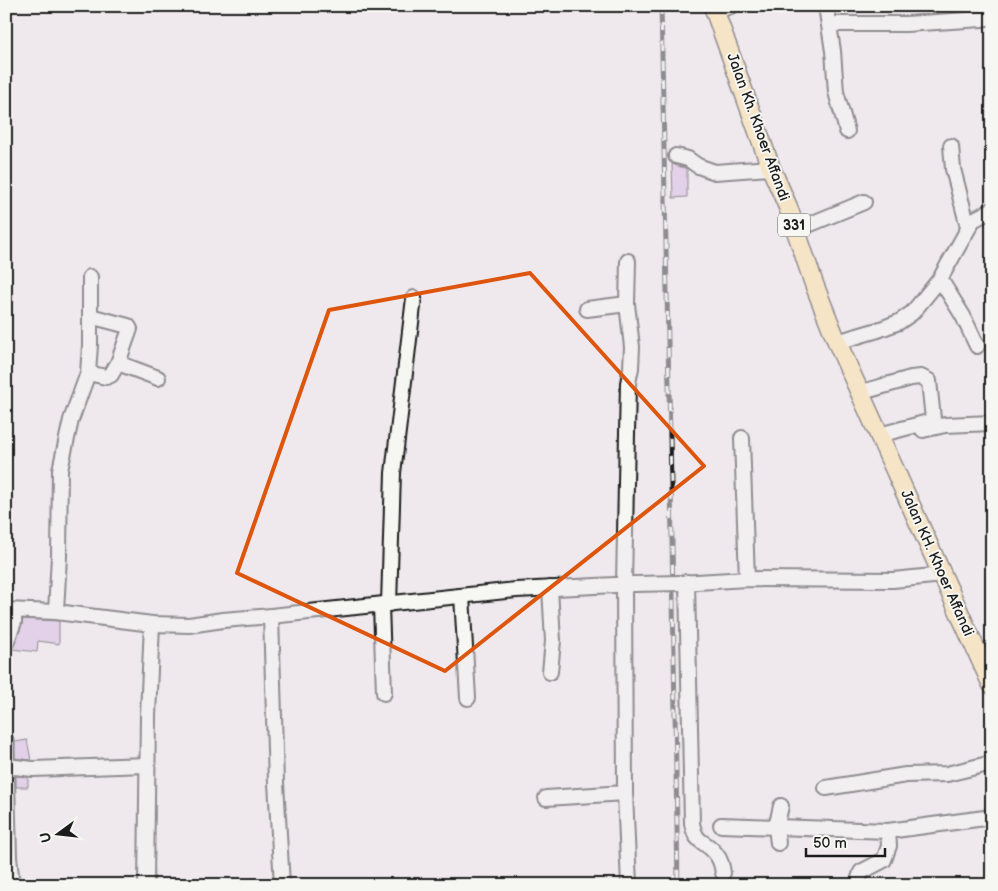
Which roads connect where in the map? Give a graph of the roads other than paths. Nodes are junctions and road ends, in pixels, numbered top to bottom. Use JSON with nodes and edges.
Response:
{"nodes":[{"id":1,"x":826,"y":6,"type":"edge"},
{"id":2,"x":720,"y":8,"type":"edge"},
{"id":3,"x":992,"y":17,"type":"edge"},
{"id":4,"x":830,"y":24,"type":"junction"},
{"id":5,"x":847,"y":132,"type":"dead end"},
{"id":6,"x":951,"y":146,"type":"dead end"},
{"id":7,"x":676,"y":156,"type":"dead end"},
{"id":8,"x":772,"y":168,"type":"junction"},
{"id":9,"x":864,"y":202,"type":"dead end"},
{"id":10,"x":992,"y":210,"type":"edge"},
{"id":11,"x":968,"y":227,"type":"junction"},
{"id":12,"x":796,"y":230,"type":"junction"},
{"id":13,"x":628,"y":260,"type":"dead end"},
{"id":14,"x":90,"y":277,"type":"dead end"},
{"id":15,"x":940,"y":279,"type":"junction"},
{"id":16,"x":414,"y":298,"type":"dead end"},
{"id":17,"x":627,"y":304,"type":"junction"},
{"id":18,"x":587,"y":309,"type":"dead end"},
{"id":19,"x":90,"y":316,"type":"junction"},
{"id":20,"x":837,"y":342,"type":"junction"},
{"id":21,"x":977,"y":346,"type":"dead end"},
{"id":22,"x":118,"y":363,"type":"junction"},
{"id":23,"x":88,"y":373,"type":"junction"},
{"id":24,"x":158,"y":378,"type":"dead end"},
{"id":25,"x":859,"y":393,"type":"junction"},
{"id":26,"x":992,"y":423,"type":"edge"},
{"id":27,"x":742,"y":438,"type":"dead end"},
{"id":28,"x":880,"y":438,"type":"junction"},
{"id":29,"x":943,"y":576,"type":"junction"},
{"id":30,"x":747,"y":579,"type":"junction"},
{"id":31,"x":683,"y":583,"type":"junction"},
{"id":32,"x":629,"y":584,"type":"junction"},
{"id":33,"x":550,"y":588,"type":"junction"},
{"id":34,"x":462,"y":596,"type":"junction"},
{"id":35,"x":385,"y":605,"type":"junction"},
{"id":36,"x":10,"y":611,"type":"edge"},
{"id":37,"x":56,"y":612,"type":"junction"},
{"id":38,"x":271,"y":616,"type":"junction"},
{"id":39,"x":152,"y":624,"type":"junction"},
{"id":40,"x":6,"y":643,"type":"edge"},
{"id":41,"x":550,"y":672,"type":"dead end"},
{"id":42,"x":992,"y":685,"type":"edge"},
{"id":43,"x":384,"y":693,"type":"dead end"},
{"id":44,"x":468,"y":698,"type":"dead end"},
{"id":45,"x":6,"y":741,"type":"edge"},
{"id":46,"x":992,"y":763,"type":"edge"},
{"id":47,"x":146,"y":765,"type":"junction"},
{"id":48,"x":7,"y":766,"type":"edge"},
{"id":49,"x":826,"y":788,"type":"dead end"},
{"id":50,"x":625,"y":793,"type":"junction"},
{"id":51,"x":546,"y":798,"type":"dead end"},
{"id":52,"x":781,"y":806,"type":"dead end"},
{"id":53,"x":992,"y":817,"type":"edge"},
{"id":54,"x":721,"y":825,"type":"dead end"},
{"id":55,"x":776,"y":828,"type":"junction"},
{"id":56,"x":888,"y":831,"type":"junction"},
{"id":57,"x":778,"y":843,"type":"dead end"},
{"id":58,"x":723,"y":873,"type":"dead end"},
{"id":59,"x":12,"y":885,"type":"edge"},
{"id":60,"x":146,"y":885,"type":"edge"},
{"id":61,"x":282,"y":885,"type":"edge"},
{"id":62,"x":628,"y":885,"type":"edge"},
{"id":63,"x":857,"y":885,"type":"edge"}],
"edges":[{"from":1,"to":4,"type":"street"},
{"from":2,"to":8,"type":"main road","name":"Jalan Kh. Khoer Affandi","number":"331"},
{"from":3,"to":4,"type":"street"},
{"from":4,"to":5,"type":"street"},
{"from":6,"to":11,"type":"street"},
{"from":7,"to":8,"type":"street"},
{"from":8,"to":12,"type":"main road","name":"Jalan Kh. Khoer Affandi","number":"331"},
{"from":9,"to":12,"type":"street"},
{"from":10,"to":11,"type":"street"},
{"from":11,"to":15,"type":"street"},
{"from":12,"to":20,"type":"main road","name":"Jalan Kh. Khoer Affandi","number":"331"},
{"from":13,"to":17,"type":"street"},
{"from":14,"to":19,"type":"street"},
{"from":15,"to":20,"type":"street"},
{"from":15,"to":21,"type":"street"},
{"from":16,"to":35,"type":"street"},
{"from":17,"to":18,"type":"street"},
{"from":17,"to":32,"type":"street"},
{"from":19,"to":22,"type":"street"},
{"from":19,"to":23,"type":"street"},
{"from":20,"to":25,"type":"main road","name":"Jalan Kh. Khoer Affandi","number":"331"},
{"from":22,"to":23,"type":"street"},
{"from":22,"to":24,"type":"street"},
{"from":23,"to":37,"type":"street"},
{"from":25,"to":28,"type":"main road","name":"Jalan Kh. Khoer Affandi","number":"331"},
{"from":25,"to":28,"type":"street"},
{"from":26,"to":28,"type":"street"},
{"from":27,"to":30,"type":"street"},
{"from":28,"to":29,"type":"main road","name":"Jalan KH. Khoer Affandi","number":"331"},
{"from":29,"to":30,"type":"street"},
{"from":29,"to":42,"type":"main road","name":"Jalan KH. Khoer Affandi","number":"331"},
{"from":30,"to":31,"type":"street"},
{"from":31,"to":32,"type":"street","bridge":true},
{"from":31,"to":58,"type":"street"},
{"from":32,"to":33,"type":"street"},
{"from":32,"to":50,"type":"street"},
{"from":33,"to":34,"type":"street"},
{"from":33,"to":41,"type":"street"},
{"from":34,"to":35,"type":"street"},
{"from":34,"to":44,"type":"street"},
{"from":35,"to":38,"type":"street"},
{"from":35,"to":43,"type":"street"},
{"from":36,"to":37,"type":"street"},
{"from":36,"to":40,"type":"street"},
{"from":37,"to":39,"type":"street"},
{"from":38,"to":39,"type":"street"},
{"from":38,"to":61,"type":"street"},
{"from":39,"to":47,"type":"street"},
{"from":45,"to":48,"type":"street"},
{"from":46,"to":49,"type":"street"},
{"from":47,"to":48,"type":"street"},
{"from":47,"to":60,"type":"street"},
{"from":48,"to":59,"type":"street"},
{"from":50,"to":51,"type":"street"},
{"from":50,"to":62,"type":"street"},
{"from":52,"to":55,"type":"street"},
{"from":53,"to":56,"type":"street"},
{"from":54,"to":55,"type":"street"},
{"from":55,"to":56,"type":"street"},
{"from":55,"to":57,"type":"street"},
{"from":56,"to":63,"type":"street"}]}
